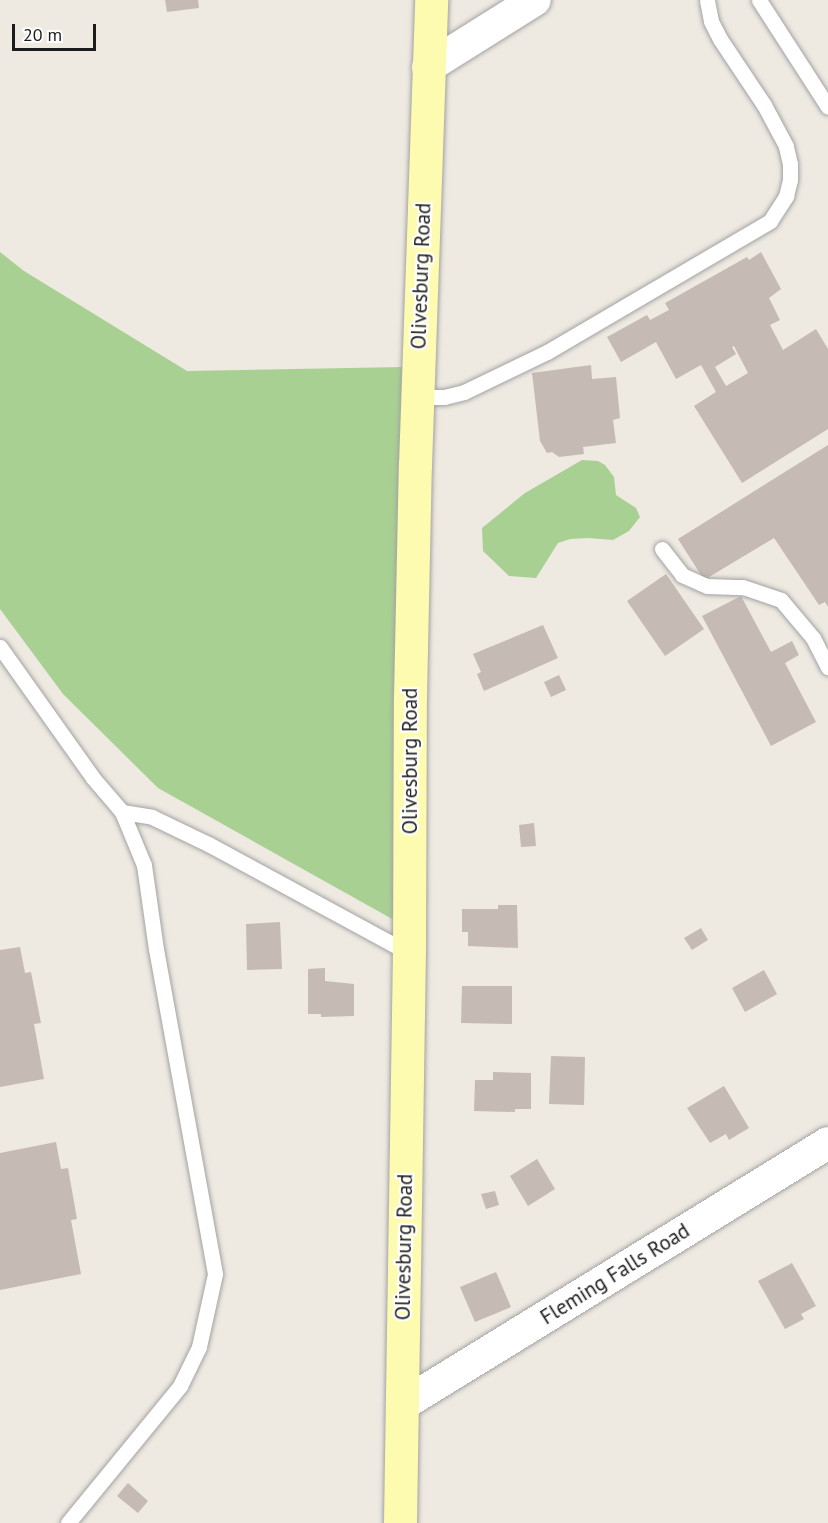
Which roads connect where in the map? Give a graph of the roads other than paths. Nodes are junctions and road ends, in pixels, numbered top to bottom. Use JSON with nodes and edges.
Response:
{"nodes":[{"id":1,"x":431,"y":0,"type":"edge"},
{"id":2,"x":535,"y":0,"type":"edge"},
{"id":3,"x":707,"y":0,"type":"edge"},
{"id":4,"x":759,"y":0,"type":"edge"},
{"id":5,"x":428,"y":67,"type":"junction"},
{"id":6,"x":828,"y":107,"type":"edge"},
{"id":7,"x":418,"y":397,"type":"junction"},
{"id":8,"x":662,"y":549,"type":"dead end"},
{"id":9,"x":0,"y":647,"type":"edge"},
{"id":10,"x":828,"y":667,"type":"edge"},
{"id":11,"x":122,"y":812,"type":"junction"},
{"id":12,"x":409,"y":953,"type":"junction"},
{"id":13,"x":828,"y":1143,"type":"edge"},
{"id":14,"x":402,"y":1405,"type":"junction"},
{"id":15,"x":68,"y":1523,"type":"edge"},
{"id":16,"x":400,"y":1523,"type":"edge"}],
"edges":[{"from":1,"to":5,"type":"main road","name":"Olivesburg Road"},
{"from":2,"to":5,"type":"street"},
{"from":3,"to":7,"type":"lane"},
{"from":4,"to":6,"type":"lane"},
{"from":5,"to":7,"type":"main road","name":"Olivesburg Road"},
{"from":7,"to":12,"type":"main road","name":"Olivesburg Road"},
{"from":8,"to":10,"type":"lane"},
{"from":9,"to":11,"type":"lane"},
{"from":11,"to":12,"type":"lane"},
{"from":11,"to":15,"type":"lane"},
{"from":12,"to":14,"type":"main road","name":"Olivesburg Road"},
{"from":13,"to":14,"type":"street","name":"Fleming Falls Road"},
{"from":14,"to":16,"type":"main road","name":"Olivesburg Road"}]}
